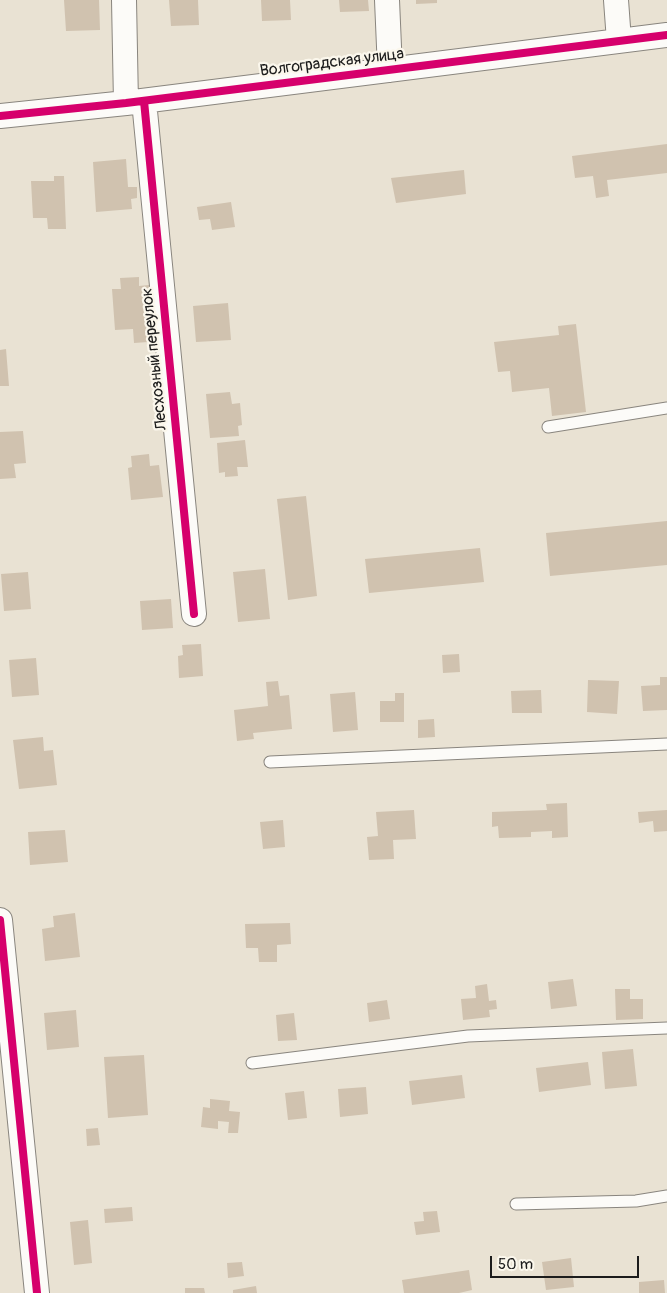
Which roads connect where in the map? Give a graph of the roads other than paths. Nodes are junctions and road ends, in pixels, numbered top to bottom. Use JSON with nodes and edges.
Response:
{"nodes":[{"id":1,"x":124,"y":0,"type":"edge"},
{"id":2,"x":387,"y":0,"type":"edge"},
{"id":3,"x":616,"y":0,"type":"edge"},
{"id":4,"x":667,"y":35,"type":"edge"},
{"id":5,"x":619,"y":41,"type":"junction"},
{"id":6,"x":390,"y":70,"type":"junction"},
{"id":7,"x":135,"y":102,"type":"junction"},
{"id":8,"x":0,"y":116,"type":"edge"},
{"id":9,"x":667,"y":408,"type":"edge"},
{"id":10,"x":548,"y":427,"type":"dead end"},
{"id":11,"x":194,"y":614,"type":"dead end"},
{"id":12,"x":667,"y":744,"type":"edge"},
{"id":13,"x":270,"y":762,"type":"dead end"},
{"id":14,"x":0,"y":920,"type":"edge"},
{"id":15,"x":667,"y":1028,"type":"edge"},
{"id":16,"x":252,"y":1063,"type":"dead end"},
{"id":17,"x":667,"y":1196,"type":"edge"},
{"id":18,"x":516,"y":1204,"type":"dead end"},
{"id":19,"x":37,"y":1293,"type":"edge"}],
"edges":[{"from":1,"to":7,"type":"street","name":"Лесхозный переулок"},
{"from":2,"to":6,"type":"street"},
{"from":3,"to":5,"type":"street"},
{"from":4,"to":5,"type":"street","name":"Волгоградская улица"},
{"from":5,"to":6,"type":"street","name":"Волгоградская улица"},
{"from":6,"to":7,"type":"street","name":"Волгоградская улица"},
{"from":7,"to":8,"type":"street","name":"Волгоградская улица"},
{"from":7,"to":11,"type":"street","name":"Лесхозный переулок"},
{"from":9,"to":10,"type":"lane"},
{"from":12,"to":13,"type":"lane"},
{"from":14,"to":19,"type":"street"},
{"from":15,"to":16,"type":"lane"},
{"from":17,"to":18,"type":"lane"}]}
